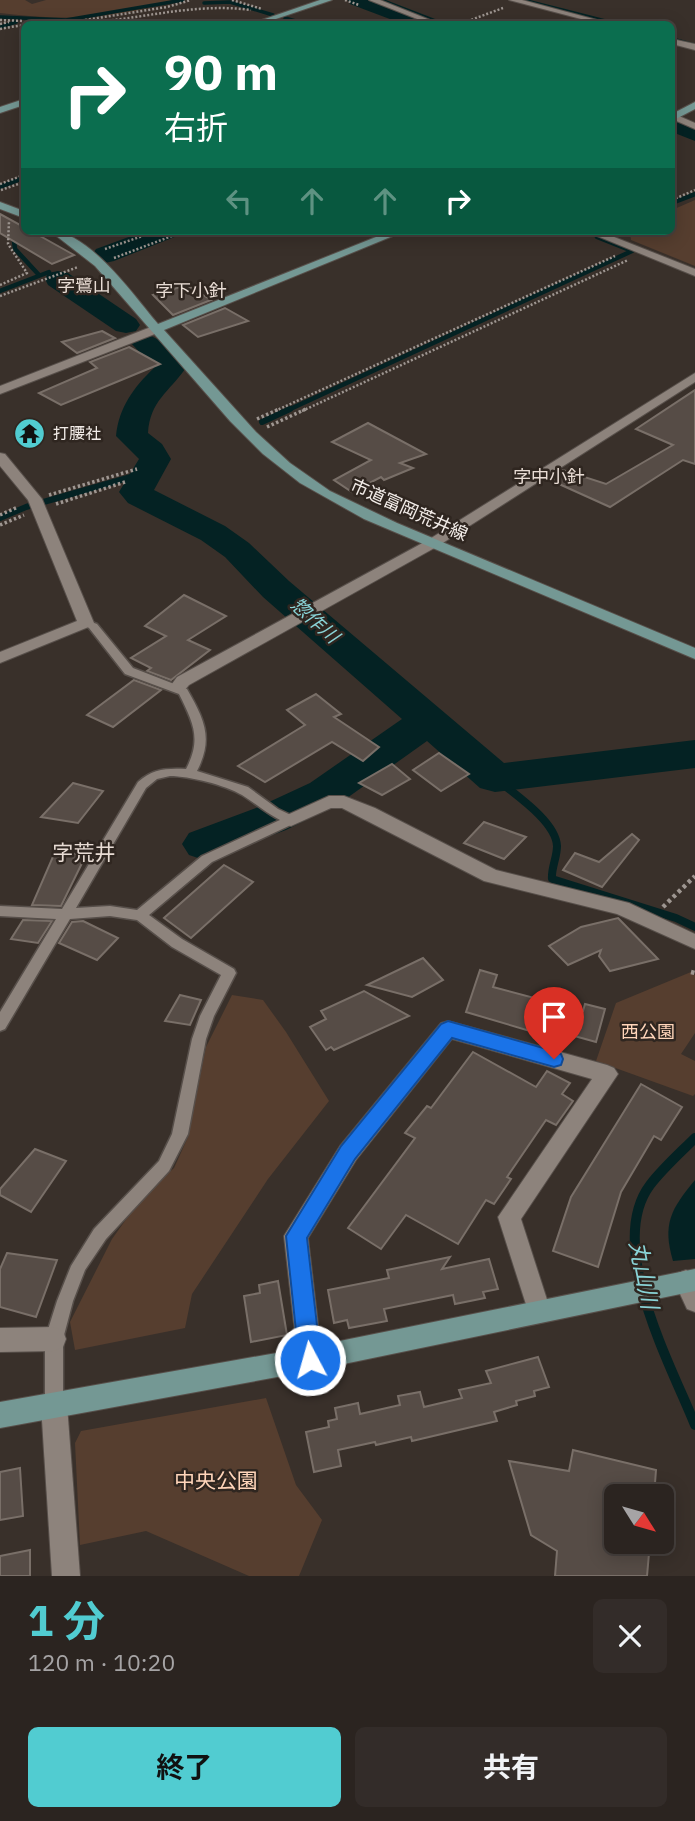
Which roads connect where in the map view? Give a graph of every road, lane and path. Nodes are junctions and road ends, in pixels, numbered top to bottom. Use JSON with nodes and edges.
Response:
{"nodes":[{"id":1,"x":191,"y":0,"type":"edge"},
{"id":2,"x":328,"y":0,"type":"edge"},
{"id":3,"x":373,"y":0,"type":"edge"},
{"id":4,"x":517,"y":1,"type":"edge"},
{"id":5,"x":275,"y":18,"type":"junction"},
{"id":6,"x":0,"y":20,"type":"edge"},
{"id":7,"x":14,"y":20,"type":"junction"},
{"id":8,"x":21,"y":21,"type":"edge"},
{"id":9,"x":58,"y":21,"type":"edge"},
{"id":10,"x":108,"y":21,"type":"edge"},
{"id":11,"x":264,"y":21,"type":"edge"},
{"id":12,"x":428,"y":21,"type":"edge"},
{"id":13,"x":467,"y":21,"type":"edge"},
{"id":14,"x":596,"y":21,"type":"edge"},
{"id":15,"x":21,"y":23,"type":"edge"},
{"id":16,"x":0,"y":24,"type":"edge"},
{"id":17,"x":0,"y":29,"type":"edge"},
{"id":18,"x":675,"y":42,"type":"edge"},
{"id":19,"x":695,"y":47,"type":"edge"},
{"id":20,"x":21,"y":103,"type":"edge"},
{"id":21,"x":695,"y":105,"type":"edge"},
{"id":22,"x":0,"y":110,"type":"edge"},
{"id":23,"x":675,"y":116,"type":"edge"},
{"id":24,"x":675,"y":118,"type":"edge"},
{"id":25,"x":695,"y":126,"type":"edge"},
{"id":26,"x":21,"y":176,"type":"edge"},
{"id":27,"x":21,"y":183,"type":"edge"},
{"id":28,"x":0,"y":184,"type":"edge"},
{"id":29,"x":695,"y":190,"type":"edge"},
{"id":30,"x":0,"y":191,"type":"edge"},
{"id":31,"x":675,"y":199,"type":"edge"},
{"id":32,"x":0,"y":205,"type":"edge"},
{"id":33,"x":21,"y":213,"type":"edge"},
{"id":34,"x":21,"y":215,"type":"edge"},
{"id":35,"x":61,"y":235,"type":"edge"},
{"id":36,"x":146,"y":235,"type":"edge"},
{"id":37,"x":175,"y":235,"type":"edge"},
{"id":38,"x":390,"y":235,"type":"edge"},
{"id":39,"x":600,"y":235,"type":"edge"},
{"id":40,"x":622,"y":252,"type":"dead end"},
{"id":41,"x":645,"y":253,"type":"junction"},
{"id":42,"x":91,"y":254,"type":"junction"},
{"id":43,"x":102,"y":263,"type":"junction"},
{"id":44,"x":62,"y":273,"type":"dead end"},
{"id":45,"x":695,"y":273,"type":"edge"},
{"id":46,"x":0,"y":285,"type":"edge"},
{"id":47,"x":0,"y":296,"type":"edge"},
{"id":48,"x":156,"y":329,"type":"junction"},
{"id":49,"x":695,"y":377,"type":"edge"},
{"id":50,"x":0,"y":390,"type":"edge"},
{"id":51,"x":247,"y":429,"type":"junction"},
{"id":52,"x":0,"y":457,"type":"edge"},
{"id":53,"x":137,"y":469,"type":"dead end"},
{"id":54,"x":125,"y":482,"type":"dead end"},
{"id":55,"x":38,"y":504,"type":"junction"},
{"id":56,"x":433,"y":543,"type":"junction"},
{"id":57,"x":86,"y":623,"type":"junction"},
{"id":58,"x":695,"y":654,"type":"edge"},
{"id":59,"x":0,"y":658,"type":"edge"},
{"id":60,"x":177,"y":688,"type":"junction"},
{"id":61,"x":190,"y":773,"type":"junction"},
{"id":62,"x":282,"y":816,"type":"junction"},
{"id":63,"x":695,"y":876,"type":"edge"},
{"id":64,"x":668,"y":902,"type":"dead end"},
{"id":65,"x":0,"y":911,"type":"edge"},
{"id":66,"x":68,"y":914,"type":"junction"},
{"id":67,"x":140,"y":915,"type":"junction"},
{"id":68,"x":695,"y":942,"type":"edge"},
{"id":69,"x":0,"y":1025,"type":"edge"},
{"id":70,"x":692,"y":1287,"type":"edge"},
{"id":71,"x":539,"y":1312,"type":"junction"},
{"id":72,"x":54,"y":1339,"type":"junction"},
{"id":73,"x":0,"y":1340,"type":"edge"},
{"id":74,"x":310,"y":1360,"type":"junction"},
{"id":75,"x":54,"y":1405,"type":"junction"},
{"id":76,"x":0,"y":1415,"type":"edge"},
{"id":77,"x":66,"y":1576,"type":"edge"}],
"edges":[{"from":1,"to":9,"type":"path"},
{"from":2,"to":5,"type":"street"},
{"from":3,"to":12,"type":"street"},
{"from":4,"to":13,"type":"path"},
{"from":4,"to":14,"type":"street"},
{"from":5,"to":10,"type":"path"},
{"from":5,"to":11,"type":"street"},
{"from":6,"to":7,"type":"path"},
{"from":7,"to":8,"type":"path"},
{"from":7,"to":16,"type":"path"},
{"from":15,"to":17,"type":"path"},
{"from":18,"to":19,"type":"street"},
{"from":20,"to":22,"type":"street"},
{"from":21,"to":23,"type":"street"},
{"from":24,"to":25,"type":"street"},
{"from":26,"to":28,"type":"path"},
{"from":27,"to":30,"type":"path"},
{"from":29,"to":31,"type":"path"},
{"from":32,"to":33,"type":"street"},
{"from":34,"to":46,"type":"path"},
{"from":35,"to":42,"type":"street","name":"市道富岡荒井線"},
{"from":36,"to":42,"type":"path"},
{"from":37,"to":43,"type":"path"},
{"from":38,"to":48,"type":"street"},
{"from":39,"to":41,"type":"street"},
{"from":40,"to":51,"type":"path"},
{"from":41,"to":45,"type":"street"},
{"from":41,"to":51,"type":"path"},
{"from":42,"to":43,"type":"street","name":"市道富岡荒井線"},
{"from":43,"to":48,"type":"street","name":"市道富岡荒井線"},
{"from":44,"to":47,"type":"path"},
{"from":48,"to":50,"type":"street"},
{"from":48,"to":51,"type":"street","name":"市道富岡荒井線"},
{"from":49,"to":56,"type":"street"},
{"from":51,"to":56,"type":"street","name":"市道富岡荒井線"},
{"from":52,"to":55,"type":"street"},
{"from":53,"to":55,"type":"path"},
{"from":54,"to":55,"type":"path"},
{"from":55,"to":57,"type":"street"},
{"from":56,"to":58,"type":"street","name":"市道富岡荒井線"},
{"from":56,"to":60,"type":"street"},
{"from":57,"to":59,"type":"street"},
{"from":57,"to":60,"type":"lane"},
{"from":60,"to":61,"type":"lane"},
{"from":61,"to":62,"type":"lane"},
{"from":61,"to":66,"type":"lane"},
{"from":62,"to":67,"type":"lane"},
{"from":62,"to":68,"type":"street"},
{"from":63,"to":64,"type":"path"},
{"from":65,"to":66,"type":"lane"},
{"from":66,"to":67,"type":"lane"},
{"from":66,"to":69,"type":"lane"},
{"from":67,"to":72,"type":"lane"},
{"from":70,"to":71,"type":"street"},
{"from":71,"to":74,"type":"street"},
{"from":71,"to":74,"type":"street"},
{"from":72,"to":73,"type":"street"},
{"from":72,"to":75,"type":"lane"},
{"from":74,"to":75,"type":"street"},
{"from":75,"to":76,"type":"street"},
{"from":75,"to":77,"type":"street"}]}
